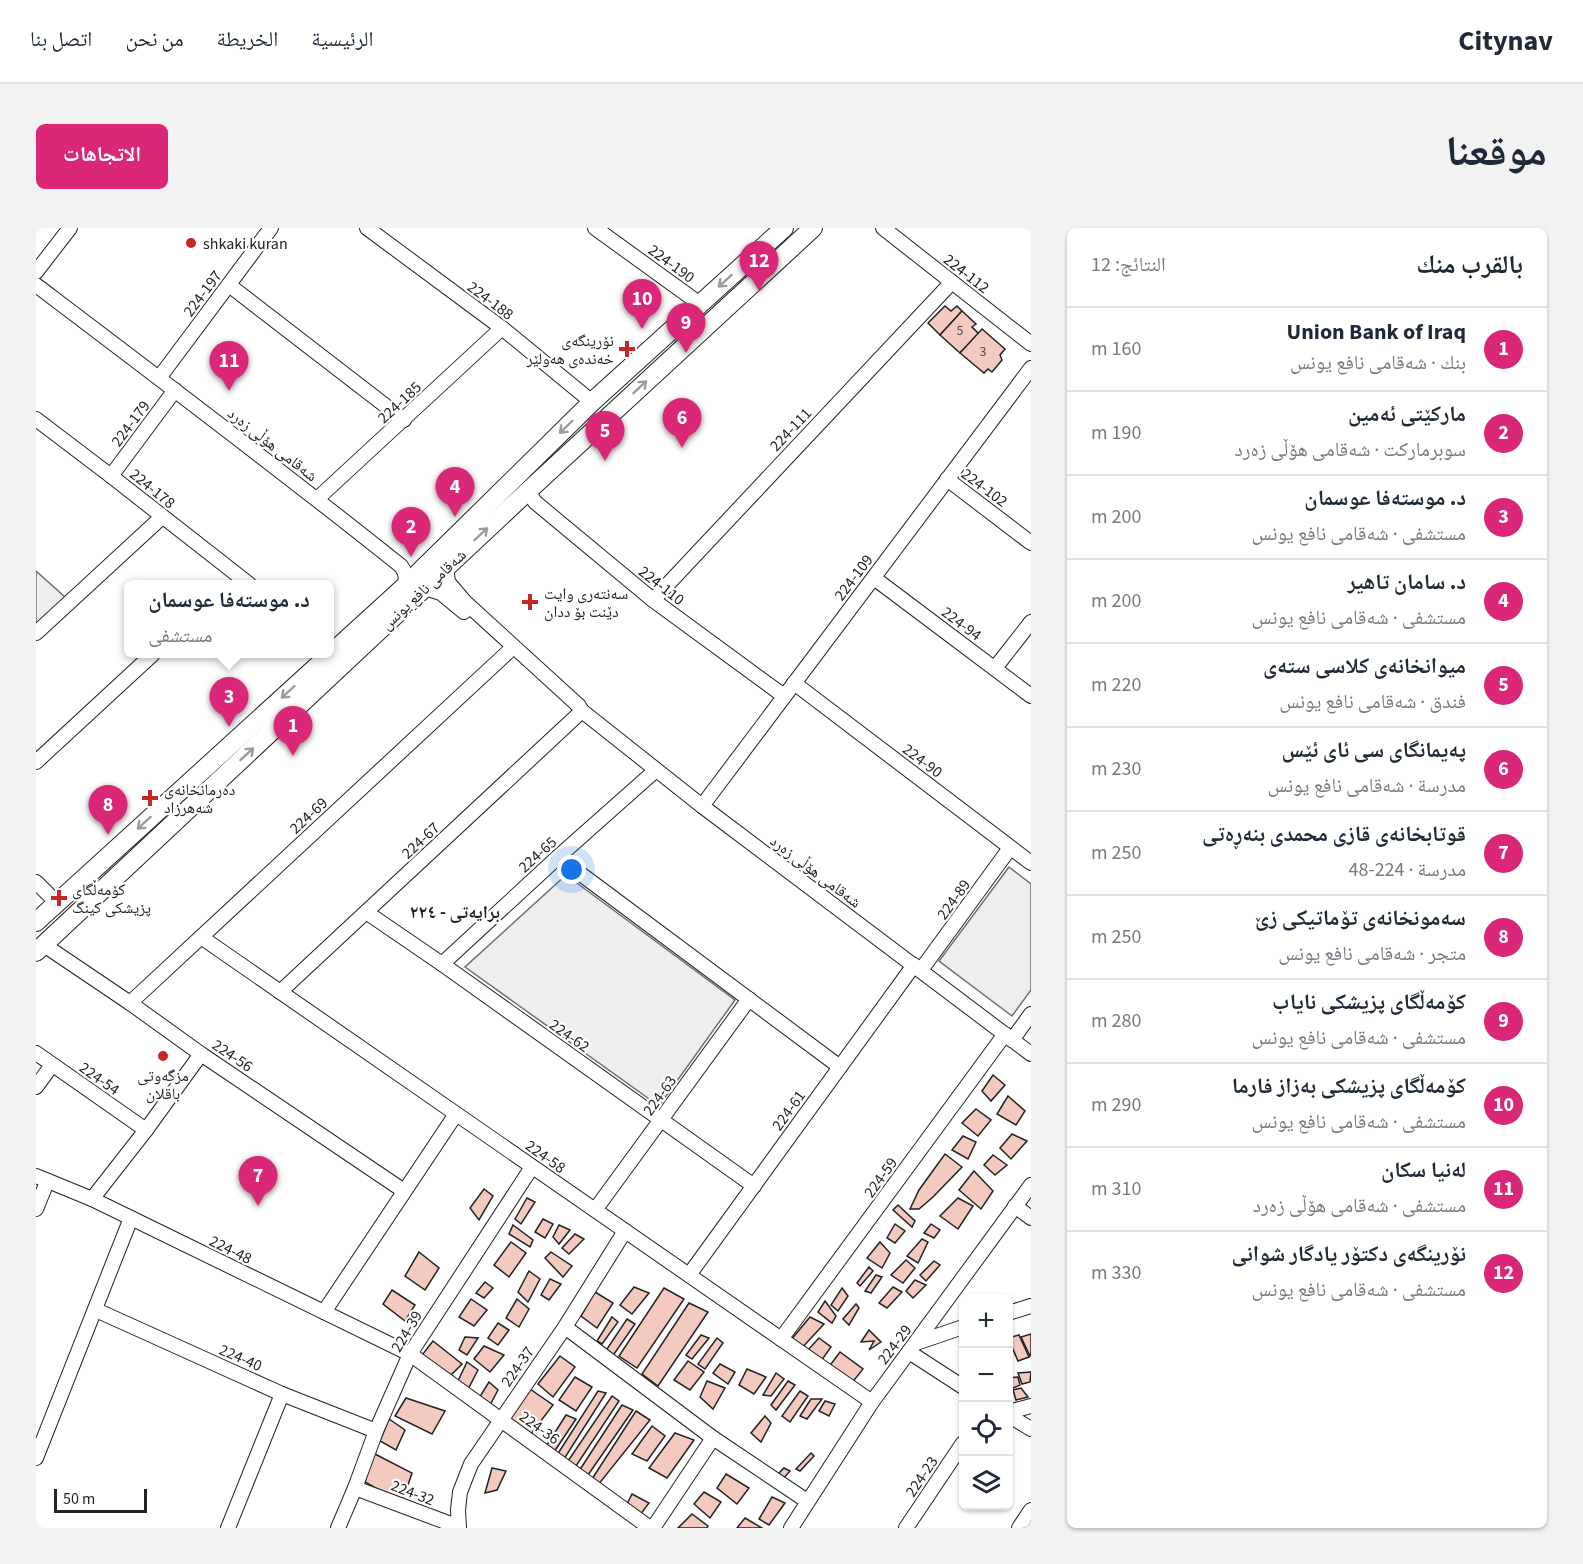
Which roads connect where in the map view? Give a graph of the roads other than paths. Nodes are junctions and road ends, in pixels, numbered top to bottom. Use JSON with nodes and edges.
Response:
{"nodes":[{"id":1,"x":70,"y":228,"type":"edge"},
{"id":2,"x":272,"y":228,"type":"edge"},
{"id":3,"x":367,"y":228,"type":"edge"},
{"id":4,"x":784,"y":228,"type":"edge"},
{"id":5,"x":813,"y":228,"type":"edge"},
{"id":6,"x":883,"y":228,"type":"edge"},
{"id":7,"x":605,"y":230,"type":"edge"},
{"id":8,"x":36,"y":272,"type":"edge"},
{"id":9,"x":952,"y":282,"type":"junction"},
{"id":10,"x":36,"y":285,"type":"edge"},
{"id":11,"x":229,"y":285,"type":"junction"},
{"id":12,"x":700,"y":304,"type":"junction"},
{"id":13,"x":502,"y":328,"type":"junction"},
{"id":14,"x":1031,"y":344,"type":"edge"},
{"id":15,"x":1029,"y":373,"type":"edge"},
{"id":16,"x":159,"y":378,"type":"junction"},
{"id":17,"x":175,"y":390,"type":"junction"},
{"id":18,"x":592,"y":402,"type":"junction"},
{"id":19,"x":36,"y":419,"type":"edge"},
{"id":20,"x":404,"y":420,"type":"junction"},
{"id":21,"x":111,"y":476,"type":"junction"},
{"id":22,"x":947,"y":479,"type":"junction"},
{"id":23,"x":528,"y":491,"type":"junction"},
{"id":24,"x":317,"y":499,"type":"junction"},
{"id":25,"x":162,"y":517,"type":"junction"},
{"id":26,"x":1031,"y":543,"type":"edge"},
{"id":27,"x":426,"y":564,"type":"junction"},
{"id":28,"x":401,"y":566,"type":"junction"},
{"id":29,"x":446,"y":567,"type":"junction"},
{"id":30,"x":874,"y":578,"type":"junction"},
{"id":31,"x":233,"y":580,"type":"edge"},
{"id":32,"x":403,"y":588,"type":"junction"},
{"id":33,"x":425,"y":588,"type":"junction"},
{"id":34,"x":653,"y":600,"type":"junction"},
{"id":35,"x":1031,"y":622,"type":"edge"},
{"id":36,"x":36,"y":633,"type":"edge"},
{"id":37,"x":334,"y":645,"type":"edge"},
{"id":38,"x":508,"y":652,"type":"junction"},
{"id":39,"x":149,"y":658,"type":"edge"},
{"id":40,"x":320,"y":658,"type":"edge"},
{"id":41,"x":994,"y":668,"type":"junction"},
{"id":42,"x":794,"y":683,"type":"junction"},
{"id":43,"x":784,"y":696,"type":"junction"},
{"id":44,"x":1031,"y":696,"type":"edge"},
{"id":45,"x":582,"y":711,"type":"junction"},
{"id":46,"x":36,"y":762,"type":"edge"},
{"id":47,"x":656,"y":770,"type":"junction"},
{"id":48,"x":702,"y":806,"type":"junction"},
{"id":49,"x":125,"y":841,"type":"junction"},
{"id":50,"x":1010,"y":848,"type":"junction"},
{"id":51,"x":142,"y":853,"type":"junction"},
{"id":52,"x":558,"y":857,"type":"junction"},
{"id":53,"x":1031,"y":863,"type":"edge"},
{"id":54,"x":36,"y":882,"type":"edge"},
{"id":55,"x":56,"y":902,"type":"junction"},
{"id":56,"x":366,"y":912,"type":"junction"},
{"id":57,"x":36,"y":922,"type":"edge"},
{"id":58,"x":201,"y":937,"type":"junction"},
{"id":59,"x":40,"y":948,"type":"edge"},
{"id":60,"x":442,"y":964,"type":"junction"},
{"id":61,"x":918,"y":968,"type":"junction"},
{"id":62,"x":280,"y":992,"type":"junction"},
{"id":63,"x":749,"y":999,"type":"junction"},
{"id":64,"x":130,"y":1003,"type":"junction"},
{"id":65,"x":1031,"y":1014,"type":"edge"},
{"id":66,"x":1008,"y":1037,"type":"junction"},
{"id":67,"x":36,"y":1053,"type":"edge"},
{"id":68,"x":201,"y":1054,"type":"junction"},
{"id":69,"x":1031,"y":1054,"type":"edge"},
{"id":70,"x":52,"y":1065,"type":"junction"},
{"id":71,"x":840,"y":1067,"type":"junction"},
{"id":72,"x":36,"y":1087,"type":"edge"},
{"id":73,"x":456,"y":1114,"type":"junction"},
{"id":74,"x":661,"y":1120,"type":"junction"},
{"id":75,"x":146,"y":1130,"type":"junction"},
{"id":76,"x":532,"y":1167,"type":"junction"},
{"id":77,"x":41,"y":1179,"type":"edge"},
{"id":78,"x":1031,"y":1185,"type":"edge"},
{"id":79,"x":754,"y":1186,"type":"junction"},
{"id":80,"x":404,"y":1191,"type":"junction"},
{"id":81,"x":92,"y":1200,"type":"junction"},
{"id":82,"x":1016,"y":1206,"type":"junction"},
{"id":83,"x":36,"y":1209,"type":"edge"},
{"id":84,"x":595,"y":1210,"type":"junction"},
{"id":85,"x":130,"y":1218,"type":"junction"},
{"id":86,"x":1031,"y":1218,"type":"edge"},
{"id":87,"x":625,"y":1231,"type":"junction"},
{"id":88,"x":689,"y":1275,"type":"junction"},
{"id":89,"x":1031,"y":1306,"type":"edge"},
{"id":90,"x":96,"y":1310,"type":"junction"},
{"id":91,"x":1013,"y":1311,"type":"edge"},
{"id":92,"x":324,"y":1312,"type":"junction"},
{"id":93,"x":565,"y":1327,"type":"junction"},
{"id":94,"x":959,"y":1330,"type":"edge"},
{"id":95,"x":781,"y":1339,"type":"junction"},
{"id":96,"x":913,"y":1348,"type":"junction"},
{"id":97,"x":410,"y":1354,"type":"junction"},
{"id":98,"x":959,"y":1384,"type":"edge"},
{"id":99,"x":282,"y":1394,"type":"junction"},
{"id":100,"x":872,"y":1402,"type":"junction"},
{"id":101,"x":1031,"y":1406,"type":"edge"},
{"id":102,"x":1013,"y":1412,"type":"edge"},
{"id":103,"x":1013,"y":1417,"type":"edge"},
{"id":104,"x":501,"y":1419,"type":"junction"},
{"id":105,"x":1031,"y":1429,"type":"edge"},
{"id":106,"x":376,"y":1431,"type":"junction"},
{"id":107,"x":713,"y":1438,"type":"junction"},
{"id":108,"x":959,"y":1449,"type":"edge"},
{"id":109,"x":36,"y":1458,"type":"edge"},
{"id":110,"x":355,"y":1488,"type":"junction"},
{"id":111,"x":807,"y":1501,"type":"junction"},
{"id":112,"x":1031,"y":1510,"type":"edge"},
{"id":113,"x":228,"y":1528,"type":"edge"},
{"id":114,"x":338,"y":1528,"type":"edge"},
{"id":115,"x":459,"y":1528,"type":"edge"},
{"id":116,"x":652,"y":1528,"type":"edge"},
{"id":117,"x":791,"y":1528,"type":"edge"},
{"id":118,"x":906,"y":1528,"type":"edge"},
{"id":119,"x":1019,"y":1528,"type":"edge"}],
"edges":[{"from":1,"to":8,"type":"street"},
{"from":2,"to":11,"type":"street","name":"224-197"},
{"from":3,"to":13,"type":"street","name":"224-188"},
{"from":4,"to":12,"type":"main road","name":"شەقامی نافع یونس","one_way":true},
{"from":23,"to":5,"type":"main road","name":"شەقامی نافع یونس","one_way":true},
{"from":6,"to":9,"type":"street","name":"224-112"},
{"from":7,"to":12,"type":"street","name":"224-190"},
{"from":9,"to":14,"type":"street","name":"224-112"},
{"from":9,"to":34,"type":"street","name":"224-111"},
{"from":10,"to":16,"type":"street","name":"شەقامی هۆڵی زەرد"},
{"from":11,"to":16,"type":"street","name":"224-197"},
{"from":11,"to":20,"type":"street"},
{"from":12,"to":18,"type":"main road","name":"شەقامی نافع یونس"},
{"from":13,"to":18,"type":"street","name":"224-188"},
{"from":13,"to":20,"type":"street","name":"224-185"},
{"from":15,"to":22,"type":"street","name":"224-109"},
{"from":16,"to":17,"type":"street","name":"شەقامی هۆڵی زەرد"},
{"from":17,"to":21,"type":"street","name":"224-179"},
{"from":17,"to":24,"type":"street","name":"شەقامی هۆڵی زەرد"},
{"from":18,"to":27,"type":"main road","name":"شەقامی نافع یونس","one_way":true},
{"from":19,"to":21,"type":"street","name":"224-178"},
{"from":20,"to":24,"type":"street","name":"224-185"},
{"from":21,"to":25,"type":"street","name":"224-178"},
{"from":22,"to":26,"type":"street","name":"224-102"},
{"from":22,"to":30,"type":"street","name":"224-109"},
{"from":29,"to":23,"type":"main road","name":"شەقامی نافع یونس","one_way":true},
{"from":23,"to":34,"type":"street","name":"224-110"},
{"from":24,"to":28,"type":"street","name":"شەقامی هۆڵی زەرد"},
{"from":25,"to":31,"type":"street","name":"224-178"},
{"from":25,"to":36,"type":"street"},
{"from":27,"to":28,"type":"street"},
{"from":27,"to":32,"type":"main road","name":"شەقامی نافع یونس"},
{"from":28,"to":32,"type":"street"},
{"from":29,"to":33,"type":"main road","name":"شەقامی نافع یونس"},
{"from":29,"to":45,"type":"street","name":"شەقامی هۆڵی زەرد"},
{"from":30,"to":41,"type":"street","name":"224-94"},
{"from":30,"to":42,"type":"street","name":"224-109"},
{"from":32,"to":37,"type":"main road","name":"شەقامی نافع یونس"},
{"from":33,"to":38,"type":"street","name":"شەقامی هۆڵی زەرد"},
{"from":51,"to":33,"type":"main road","name":"شەقامی نافع یونس","one_way":true},
{"from":34,"to":43,"type":"street","name":"224-110"},
{"from":35,"to":41,"type":"street"},
{"from":38,"to":45,"type":"street","name":"شەقامی هۆڵی زەرد"},
{"from":38,"to":58,"type":"street","name":"224-69"},
{"from":39,"to":46,"type":"street"},
{"from":40,"to":49,"type":"main road","name":"شەقامی نافع یونس","one_way":true},
{"from":41,"to":44,"type":"street","name":"224-94"},
{"from":42,"to":43,"type":"street","name":"224-109"},
{"from":42,"to":50,"type":"street","name":"224-90"},
{"from":43,"to":48,"type":"street","name":"224-109"},
{"from":45,"to":47,"type":"street","name":"شەقامی هۆڵی زەرد"},
{"from":45,"to":56,"type":"street","name":"224-67"},
{"from":47,"to":48,"type":"street","name":"شەقامی هۆڵی زەرد"},
{"from":47,"to":52,"type":"street","name":"224-65"},
{"from":48,"to":61,"type":"street","name":"شەقامی هۆڵی زەرد"},
{"from":49,"to":51,"type":"main road"},
{"from":49,"to":55,"type":"main road","name":"شەقامی نافع یونس"},
{"from":50,"to":53,"type":"street","name":"224-90"},
{"from":50,"to":61,"type":"street","name":"224-89"},
{"from":51,"to":59,"type":"main road","name":"شەقامی نافع یونس"},
{"from":52,"to":60,"type":"street","name":"224-65"},
{"from":52,"to":63,"type":"street"},
{"from":54,"to":55,"type":"street"},
{"from":55,"to":57,"type":"main road","name":"شەقامی نافع یونس"},
{"from":56,"to":60,"type":"street","name":"224-62"},
{"from":56,"to":62,"type":"street","name":"224-67"},
{"from":58,"to":62,"type":"street","name":"224-58"},
{"from":58,"to":64,"type":"street","name":"224-69"},
{"from":59,"to":64,"type":"street","name":"224-56"},
{"from":60,"to":74,"type":"street","name":"224-62"},
{"from":61,"to":66,"type":"street","name":"شەقامی هۆڵی زەرد"},
{"from":61,"to":71,"type":"street","name":"224-61"},
{"from":62,"to":73,"type":"street","name":"224-58"},
{"from":63,"to":71,"type":"street"},
{"from":63,"to":74,"type":"street","name":"224-63"},
{"from":64,"to":68,"type":"street","name":"224-56"},
{"from":65,"to":66,"type":"street","name":"224-59"},
{"from":66,"to":69,"type":"street","name":"شەقامی هۆڵی زەرد"},
{"from":66,"to":95,"type":"street","name":"224-59"},
{"from":67,"to":70,"type":"street","name":"224-54"},
{"from":68,"to":75,"type":"street"},
{"from":68,"to":80,"type":"street","name":"224-56"},
{"from":70,"to":72,"type":"street"},
{"from":70,"to":75,"type":"street","name":"224-54"},
{"from":71,"to":79,"type":"street","name":"224-61"},
{"from":73,"to":76,"type":"street","name":"224-58"},
{"from":73,"to":80,"type":"street"},
{"from":74,"to":79,"type":"street","name":"224-62"},
{"from":74,"to":84,"type":"street","name":"224-63"},
{"from":75,"to":81,"type":"street"},
{"from":76,"to":84,"type":"street","name":"224-58"},
{"from":76,"to":97,"type":"street","name":"224-39"},
{"from":77,"to":81,"type":"street","name":"224-48"},
{"from":77,"to":83,"type":"street"},
{"from":78,"to":82,"type":"street","name":"224-29"},
{"from":79,"to":88,"type":"street","name":"224-61"},
{"from":80,"to":92,"type":"street"},
{"from":81,"to":85,"type":"street","name":"224-48"},
{"from":82,"to":86,"type":"street"},
{"from":82,"to":96,"type":"street","name":"224-29"},
{"from":84,"to":87,"type":"street","name":"224-58"},
{"from":85,"to":90,"type":"street"},
{"from":85,"to":92,"type":"street","name":"224-48"},
{"from":87,"to":88,"type":"street","name":"224-58"},
{"from":87,"to":93,"type":"street","name":"224-37"},
{"from":88,"to":95,"type":"street","name":"224-58"},
{"from":89,"to":91,"type":"street"},
{"from":90,"to":99,"type":"street","name":"224-40"},
{"from":90,"to":109,"type":"street"},
{"from":92,"to":97,"type":"street","name":"224-48"},
{"from":93,"to":104,"type":"street","name":"224-37"},
{"from":93,"to":107,"type":"street"},
{"from":94,"to":96,"type":"street"},
{"from":95,"to":100,"type":"street","name":"224-58"},
{"from":96,"to":98,"type":"street"},
{"from":96,"to":100,"type":"street","name":"224-29"},
{"from":97,"to":104,"type":"street","name":"224-36"},
{"from":97,"to":106,"type":"street","name":"224-39"},
{"from":99,"to":106,"type":"street","name":"224-40"},
{"from":99,"to":113,"type":"street"},
{"from":100,"to":111,"type":"street","name":"224-29"},
{"from":101,"to":102,"type":"street"},
{"from":103,"to":105,"type":"street"},
{"from":104,"to":115,"type":"street","name":"224-37"},
{"from":104,"to":116,"type":"street","name":"224-36"},
{"from":106,"to":110,"type":"street","name":"224-39"},
{"from":107,"to":111,"type":"street"},
{"from":107,"to":116,"type":"street"},
{"from":108,"to":118,"type":"street","name":"224-23"},
{"from":110,"to":114,"type":"street","name":"224-39"},
{"from":110,"to":115,"type":"street","name":"224-32"},
{"from":111,"to":117,"type":"street","name":"224-29"},
{"from":112,"to":119,"type":"street"}]}
